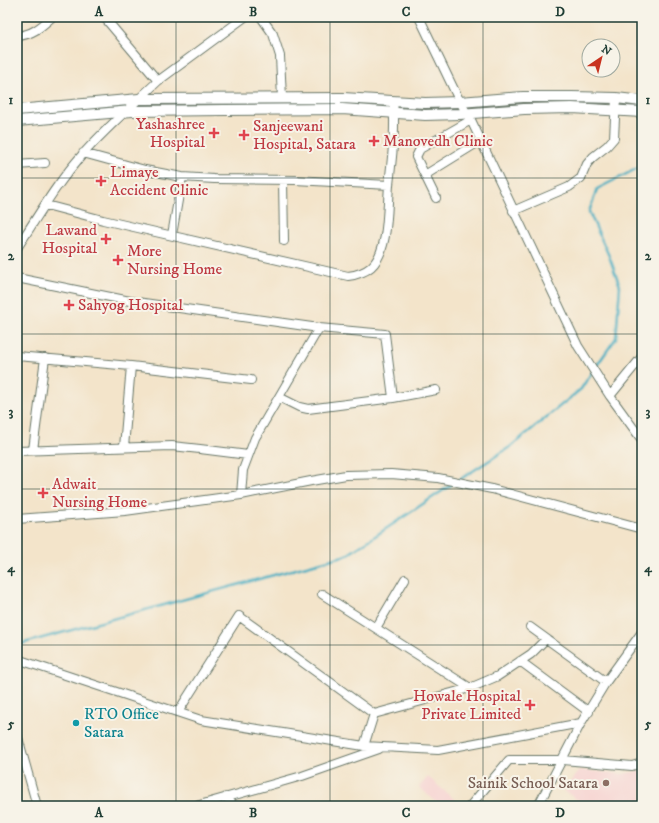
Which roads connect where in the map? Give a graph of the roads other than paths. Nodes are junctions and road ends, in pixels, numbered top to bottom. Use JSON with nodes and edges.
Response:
{"nodes":[{"id":1,"x":52,"y":17,"type":"edge"},
{"id":2,"x":104,"y":17,"type":"edge"},
{"id":3,"x":245,"y":17,"type":"edge"},
{"id":4,"x":262,"y":17,"type":"edge"},
{"id":5,"x":419,"y":17,"type":"edge"},
{"id":6,"x":17,"y":36,"type":"edge"},
{"id":7,"x":158,"y":81,"type":"junction"},
{"id":8,"x":225,"y":98,"type":"junction"},
{"id":9,"x":282,"y":98,"type":"junction"},
{"id":10,"x":616,"y":98,"type":"junction"},
{"id":11,"x":139,"y":99,"type":"junction"},
{"id":12,"x":393,"y":101,"type":"junction"},
{"id":13,"x":642,"y":101,"type":"edge"},
{"id":14,"x":460,"y":102,"type":"junction"},
{"id":15,"x":17,"y":110,"type":"edge"},
{"id":16,"x":225,"y":110,"type":"junction"},
{"id":17,"x":616,"y":110,"type":"junction"},
{"id":18,"x":124,"y":112,"type":"junction"},
{"id":19,"x":394,"y":112,"type":"junction"},
{"id":20,"x":642,"y":112,"type":"edge"},
{"id":21,"x":469,"y":117,"type":"junction"},
{"id":22,"x":17,"y":121,"type":"edge"},
{"id":23,"x":480,"y":140,"type":"junction"},
{"id":24,"x":83,"y":153,"type":"junction"},
{"id":25,"x":46,"y":163,"type":"dead end"},
{"id":26,"x":17,"y":165,"type":"edge"},
{"id":27,"x":425,"y":174,"type":"junction"},
{"id":28,"x":182,"y":177,"type":"junction"},
{"id":29,"x":283,"y":180,"type":"junction"},
{"id":30,"x":389,"y":186,"type":"junction"},
{"id":31,"x":436,"y":198,"type":"dead end"},
{"id":32,"x":46,"y":204,"type":"junction"},
{"id":33,"x":513,"y":211,"type":"junction"},
{"id":34,"x":172,"y":236,"type":"junction"},
{"id":35,"x":284,"y":241,"type":"dead end"},
{"id":36,"x":17,"y":248,"type":"edge"},
{"id":37,"x":17,"y":278,"type":"edge"},
{"id":38,"x":320,"y":328,"type":"junction"},
{"id":39,"x":17,"y":356,"type":"edge"},
{"id":40,"x":642,"y":357,"type":"edge"},
{"id":41,"x":45,"y":358,"type":"junction"},
{"id":42,"x":131,"y":366,"type":"junction"},
{"id":43,"x":251,"y":380,"type":"dead end"},
{"id":44,"x":436,"y":390,"type":"dead end"},
{"id":45,"x":610,"y":396,"type":"junction"},
{"id":46,"x":279,"y":397,"type":"junction"},
{"id":47,"x":393,"y":398,"type":"junction"},
{"id":48,"x":642,"y":440,"type":"edge"},
{"id":49,"x":124,"y":447,"type":"junction"},
{"id":50,"x":33,"y":450,"type":"junction"},
{"id":51,"x":17,"y":451,"type":"edge"},
{"id":52,"x":248,"y":456,"type":"junction"},
{"id":53,"x":241,"y":495,"type":"junction"},
{"id":54,"x":17,"y":519,"type":"edge"},
{"id":55,"x":642,"y":528,"type":"edge"},
{"id":56,"x":405,"y":579,"type":"dead end"},
{"id":57,"x":322,"y":594,"type":"dead end"},
{"id":58,"x":530,"y":627,"type":"dead end"},
{"id":59,"x":376,"y":628,"type":"junction"},
{"id":60,"x":642,"y":632,"type":"edge"},
{"id":61,"x":546,"y":638,"type":"junction"},
{"id":62,"x":17,"y":659,"type":"edge"},
{"id":63,"x":520,"y":661,"type":"junction"},
{"id":64,"x":606,"y":682,"type":"junction"},
{"id":65,"x":470,"y":688,"type":"junction"},
{"id":66,"x":178,"y":712,"type":"junction"},
{"id":67,"x":589,"y":712,"type":"junction"},
{"id":68,"x":374,"y":714,"type":"junction"},
{"id":69,"x":581,"y":723,"type":"junction"},
{"id":70,"x":17,"y":734,"type":"edge"},
{"id":71,"x":364,"y":746,"type":"junction"},
{"id":72,"x":383,"y":747,"type":"junction"},
{"id":73,"x":563,"y":760,"type":"junction"},
{"id":74,"x":642,"y":763,"type":"edge"},
{"id":75,"x":226,"y":797,"type":"junction"},
{"id":76,"x":37,"y":806,"type":"edge"},
{"id":77,"x":196,"y":806,"type":"edge"},
{"id":78,"x":234,"y":806,"type":"edge"},
{"id":79,"x":470,"y":806,"type":"edge"},
{"id":80,"x":538,"y":806,"type":"edge"}],
"edges":[{"from":1,"to":6,"type":"street"},
{"from":2,"to":7,"type":"street"},
{"from":3,"to":7,"type":"street"},
{"from":4,"to":9,"type":"street"},
{"from":5,"to":14,"type":"street"},
{"from":7,"to":11,"type":"street"},
{"from":8,"to":9,"type":"street"},
{"from":8,"to":11,"type":"street"},
{"from":8,"to":16,"type":"street"},
{"from":9,"to":12,"type":"street"},
{"from":10,"to":13,"type":"street"},
{"from":10,"to":14,"type":"street"},
{"from":10,"to":17,"type":"street"},
{"from":11,"to":15,"type":"street"},
{"from":11,"to":18,"type":"street"},
{"from":12,"to":14,"type":"street"},
{"from":12,"to":19,"type":"street"},
{"from":14,"to":21,"type":"street"},
{"from":16,"to":18,"type":"street"},
{"from":16,"to":19,"type":"street"},
{"from":17,"to":20,"type":"street"},
{"from":17,"to":21,"type":"street"},
{"from":17,"to":33,"type":"street"},
{"from":18,"to":22,"type":"street"},
{"from":18,"to":24,"type":"street"},
{"from":19,"to":21,"type":"street"},
{"from":19,"to":30,"type":"street"},
{"from":21,"to":23,"type":"street"},
{"from":21,"to":27,"type":"street"},
{"from":23,"to":27,"type":"street"},
{"from":23,"to":33,"type":"street"},
{"from":24,"to":28,"type":"street"},
{"from":24,"to":32,"type":"street"},
{"from":25,"to":26,"type":"street"},
{"from":27,"to":31,"type":"street"},
{"from":28,"to":29,"type":"street"},
{"from":28,"to":34,"type":"street"},
{"from":29,"to":30,"type":"street"},
{"from":29,"to":35,"type":"street"},
{"from":30,"to":34,"type":"street"},
{"from":32,"to":34,"type":"street"},
{"from":32,"to":36,"type":"street"},
{"from":33,"to":45,"type":"street"},
{"from":37,"to":38,"type":"street"},
{"from":38,"to":46,"type":"street"},
{"from":38,"to":47,"type":"street"},
{"from":39,"to":41,"type":"street"},
{"from":40,"to":45,"type":"street"},
{"from":41,"to":42,"type":"street"},
{"from":41,"to":50,"type":"street"},
{"from":42,"to":43,"type":"street"},
{"from":42,"to":49,"type":"street"},
{"from":44,"to":47,"type":"street"},
{"from":45,"to":48,"type":"street"},
{"from":46,"to":47,"type":"street"},
{"from":46,"to":52,"type":"street"},
{"from":49,"to":50,"type":"street"},
{"from":49,"to":52,"type":"street"},
{"from":50,"to":51,"type":"street"},
{"from":52,"to":53,"type":"street"},
{"from":53,"to":54,"type":"street"},
{"from":53,"to":55,"type":"street"},
{"from":56,"to":59,"type":"street"},
{"from":57,"to":59,"type":"street"},
{"from":58,"to":61,"type":"street"},
{"from":59,"to":65,"type":"street"},
{"from":60,"to":64,"type":"street"},
{"from":61,"to":63,"type":"street"},
{"from":61,"to":64,"type":"street"},
{"from":62,"to":66,"type":"street"},
{"from":63,"to":65,"type":"street"},
{"from":63,"to":67,"type":"street"},
{"from":64,"to":67,"type":"street"},
{"from":65,"to":68,"type":"street"},
{"from":66,"to":68,"type":"street"},
{"from":66,"to":71,"type":"street"},
{"from":67,"to":69,"type":"street"},
{"from":68,"to":71,"type":"street"},
{"from":69,"to":72,"type":"street"},
{"from":69,"to":73,"type":"street"},
{"from":70,"to":76,"type":"street"},
{"from":71,"to":72,"type":"street"},
{"from":72,"to":75,"type":"street"},
{"from":73,"to":74,"type":"street"},
{"from":73,"to":79,"type":"street"},
{"from":73,"to":80,"type":"street"},
{"from":75,"to":77,"type":"street"},
{"from":75,"to":78,"type":"street"}]}
